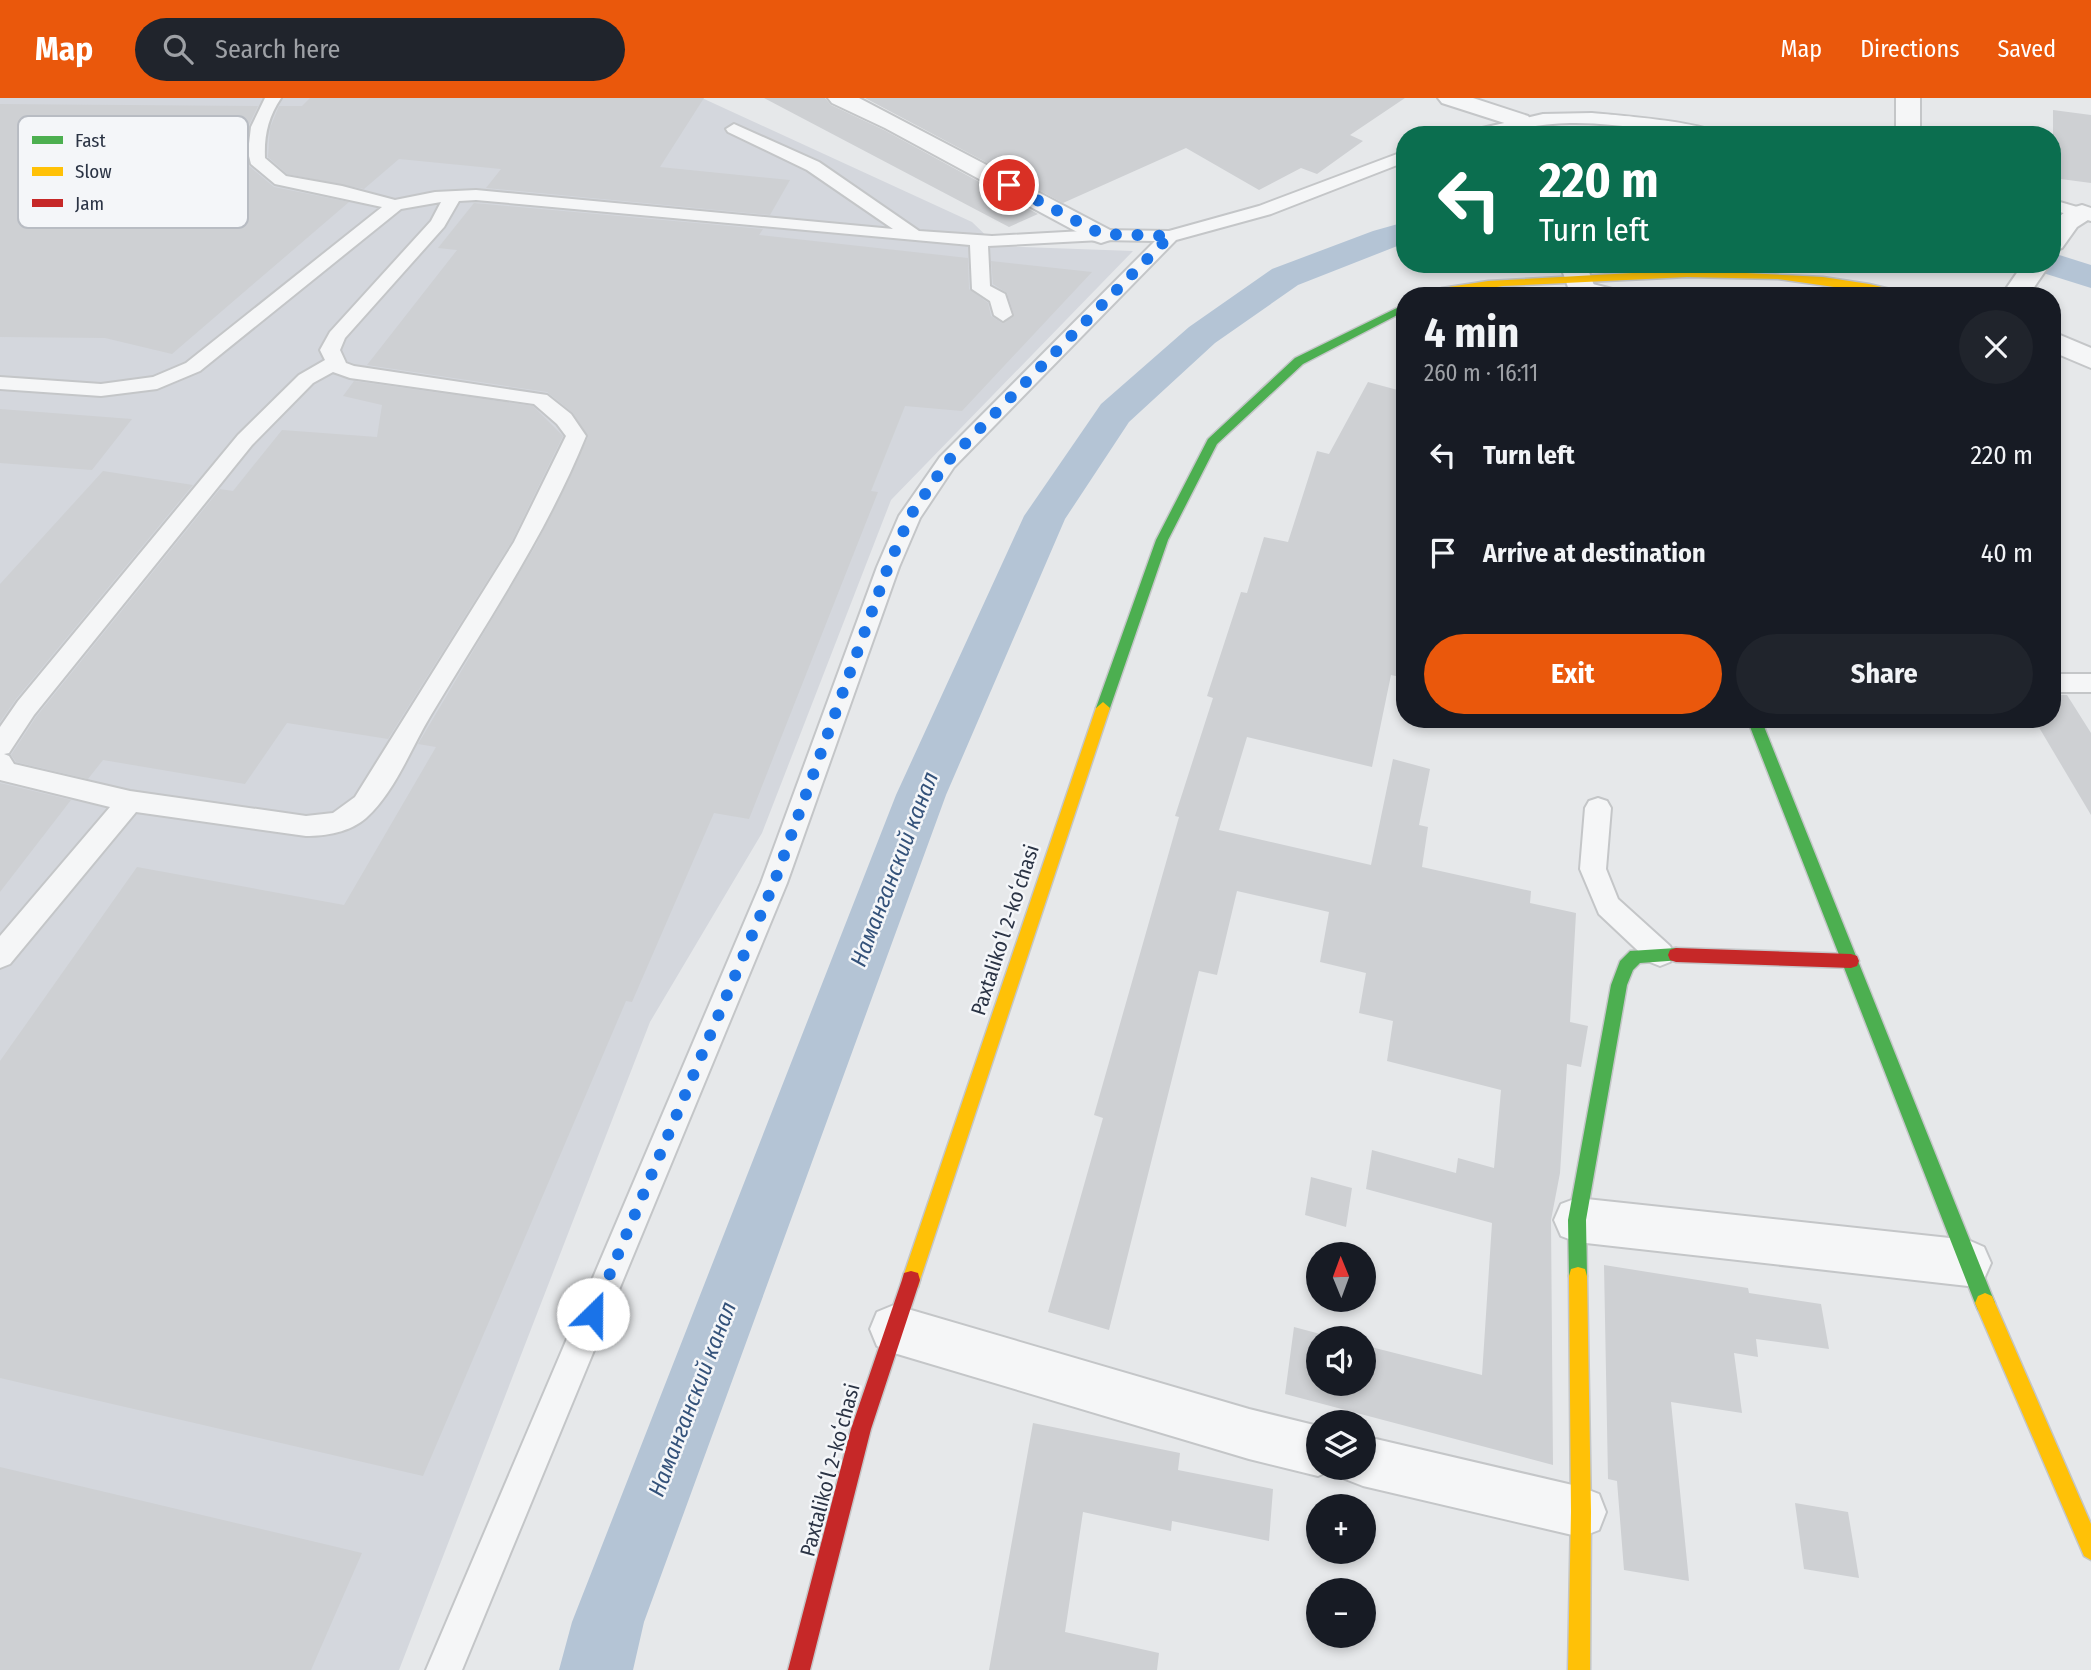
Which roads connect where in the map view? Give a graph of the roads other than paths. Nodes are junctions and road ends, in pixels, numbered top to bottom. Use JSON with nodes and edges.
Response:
{"nodes":[{"id":1,"x":273,"y":98,"type":"edge"},
{"id":2,"x":840,"y":98,"type":"edge"},
{"id":3,"x":1450,"y":98,"type":"edge"},
{"id":4,"x":1615,"y":98,"type":"edge"},
{"id":5,"x":1908,"y":98,"type":"edge"},
{"id":6,"x":1520,"y":119,"type":"edge"},
{"id":7,"x":1619,"y":120,"type":"junction"},
{"id":8,"x":1499,"y":126,"type":"edge"},
{"id":9,"x":1667,"y":126,"type":"edge"},
{"id":10,"x":1908,"y":126,"type":"edge"},
{"id":11,"x":734,"y":129,"type":"dead end"},
{"id":12,"x":1396,"y":159,"type":"edge"},
{"id":13,"x":453,"y":196,"type":"junction"},
{"id":14,"x":395,"y":205,"type":"junction"},
{"id":15,"x":2074,"y":214,"type":"edge"},
{"id":16,"x":2061,"y":232,"type":"edge"},
{"id":17,"x":1101,"y":234,"type":"junction"},
{"id":18,"x":915,"y":236,"type":"junction"},
{"id":19,"x":1170,"y":236,"type":"junction"},
{"id":20,"x":978,"y":241,"type":"junction"},
{"id":21,"x":1684,"y":273,"type":"edge"},
{"id":22,"x":1786,"y":273,"type":"edge"},
{"id":23,"x":1579,"y":281,"type":"edge"},
{"id":24,"x":1482,"y":287,"type":"edge"},
{"id":25,"x":1881,"y":287,"type":"edge"},
{"id":26,"x":1396,"y":312,"type":"edge"},
{"id":27,"x":1003,"y":315,"type":"dead end"},
{"id":28,"x":2061,"y":345,"type":"edge"},
{"id":29,"x":2091,"y":359,"type":"edge"},
{"id":30,"x":335,"y":362,"type":"junction"},
{"id":31,"x":0,"y":383,"type":"edge"},
{"id":32,"x":2061,"y":683,"type":"edge"},
{"id":33,"x":2091,"y":683,"type":"edge"},
{"id":34,"x":1758,"y":728,"type":"edge"},
{"id":35,"x":0,"y":746,"type":"edge"},
{"id":36,"x":0,"y":763,"type":"edge"},
{"id":37,"x":130,"y":801,"type":"junction"},
{"id":38,"x":1598,"y":808,"type":"dead end"},
{"id":39,"x":1660,"y":954,"type":"junction"},
{"id":40,"x":0,"y":957,"type":"edge"},
{"id":41,"x":1851,"y":961,"type":"junction"},
{"id":42,"x":1577,"y":1220,"type":"junction"},
{"id":43,"x":1968,"y":1263,"type":"junction"},
{"id":44,"x":894,"y":1329,"type":"junction"},
{"id":45,"x":1306,"y":1448,"type":"edge"},
{"id":46,"x":1376,"y":1464,"type":"edge"},
{"id":47,"x":1581,"y":1513,"type":"junction"},
{"id":48,"x":2091,"y":1549,"type":"edge"},
{"id":49,"x":444,"y":1670,"type":"edge"},
{"id":50,"x":799,"y":1670,"type":"edge"},
{"id":51,"x":1579,"y":1670,"type":"edge"}],
"edges":[{"from":1,"to":14,"type":"lane"},
{"from":2,"to":17,"type":"street"},
{"from":3,"to":6,"type":"street"},
{"from":4,"to":7,"type":"lane"},
{"from":5,"to":10,"type":"street"},
{"from":6,"to":7,"type":"lane"},
{"from":6,"to":8,"type":"lane"},
{"from":7,"to":9,"type":"lane"},
{"from":11,"to":18,"type":"lane"},
{"from":12,"to":19,"type":"lane"},
{"from":13,"to":14,"type":"lane"},
{"from":13,"to":18,"type":"lane"},
{"from":13,"to":30,"type":"lane"},
{"from":14,"to":31,"type":"lane"},
{"from":15,"to":16,"type":"street"},
{"from":17,"to":19,"type":"lane"},
{"from":17,"to":20,"type":"lane"},
{"from":18,"to":20,"type":"lane"},
{"from":19,"to":49,"type":"lane"},
{"from":20,"to":27,"type":"lane"},
{"from":21,"to":23,"type":"street"},
{"from":22,"to":25,"type":"street"},
{"from":23,"to":24,"type":"street"},
{"from":26,"to":44,"type":"street","name":"Paxtalikoʻl 2-koʻchasi"},
{"from":28,"to":29,"type":"street"},
{"from":30,"to":35,"type":"lane"},
{"from":30,"to":37,"type":"lane"},
{"from":32,"to":33,"type":"lane"},
{"from":34,"to":41,"type":"street"},
{"from":36,"to":37,"type":"lane"},
{"from":37,"to":40,"type":"lane"},
{"from":38,"to":39,"type":"lane"},
{"from":39,"to":41,"type":"street"},
{"from":39,"to":42,"type":"street"},
{"from":41,"to":43,"type":"street"},
{"from":42,"to":43,"type":"street"},
{"from":42,"to":47,"type":"street"},
{"from":43,"to":48,"type":"street"},
{"from":44,"to":45,"type":"street"},
{"from":44,"to":50,"type":"street","name":"Paxtalikoʻl 2-koʻchasi"},
{"from":46,"to":47,"type":"street"},
{"from":47,"to":51,"type":"street"}]}
